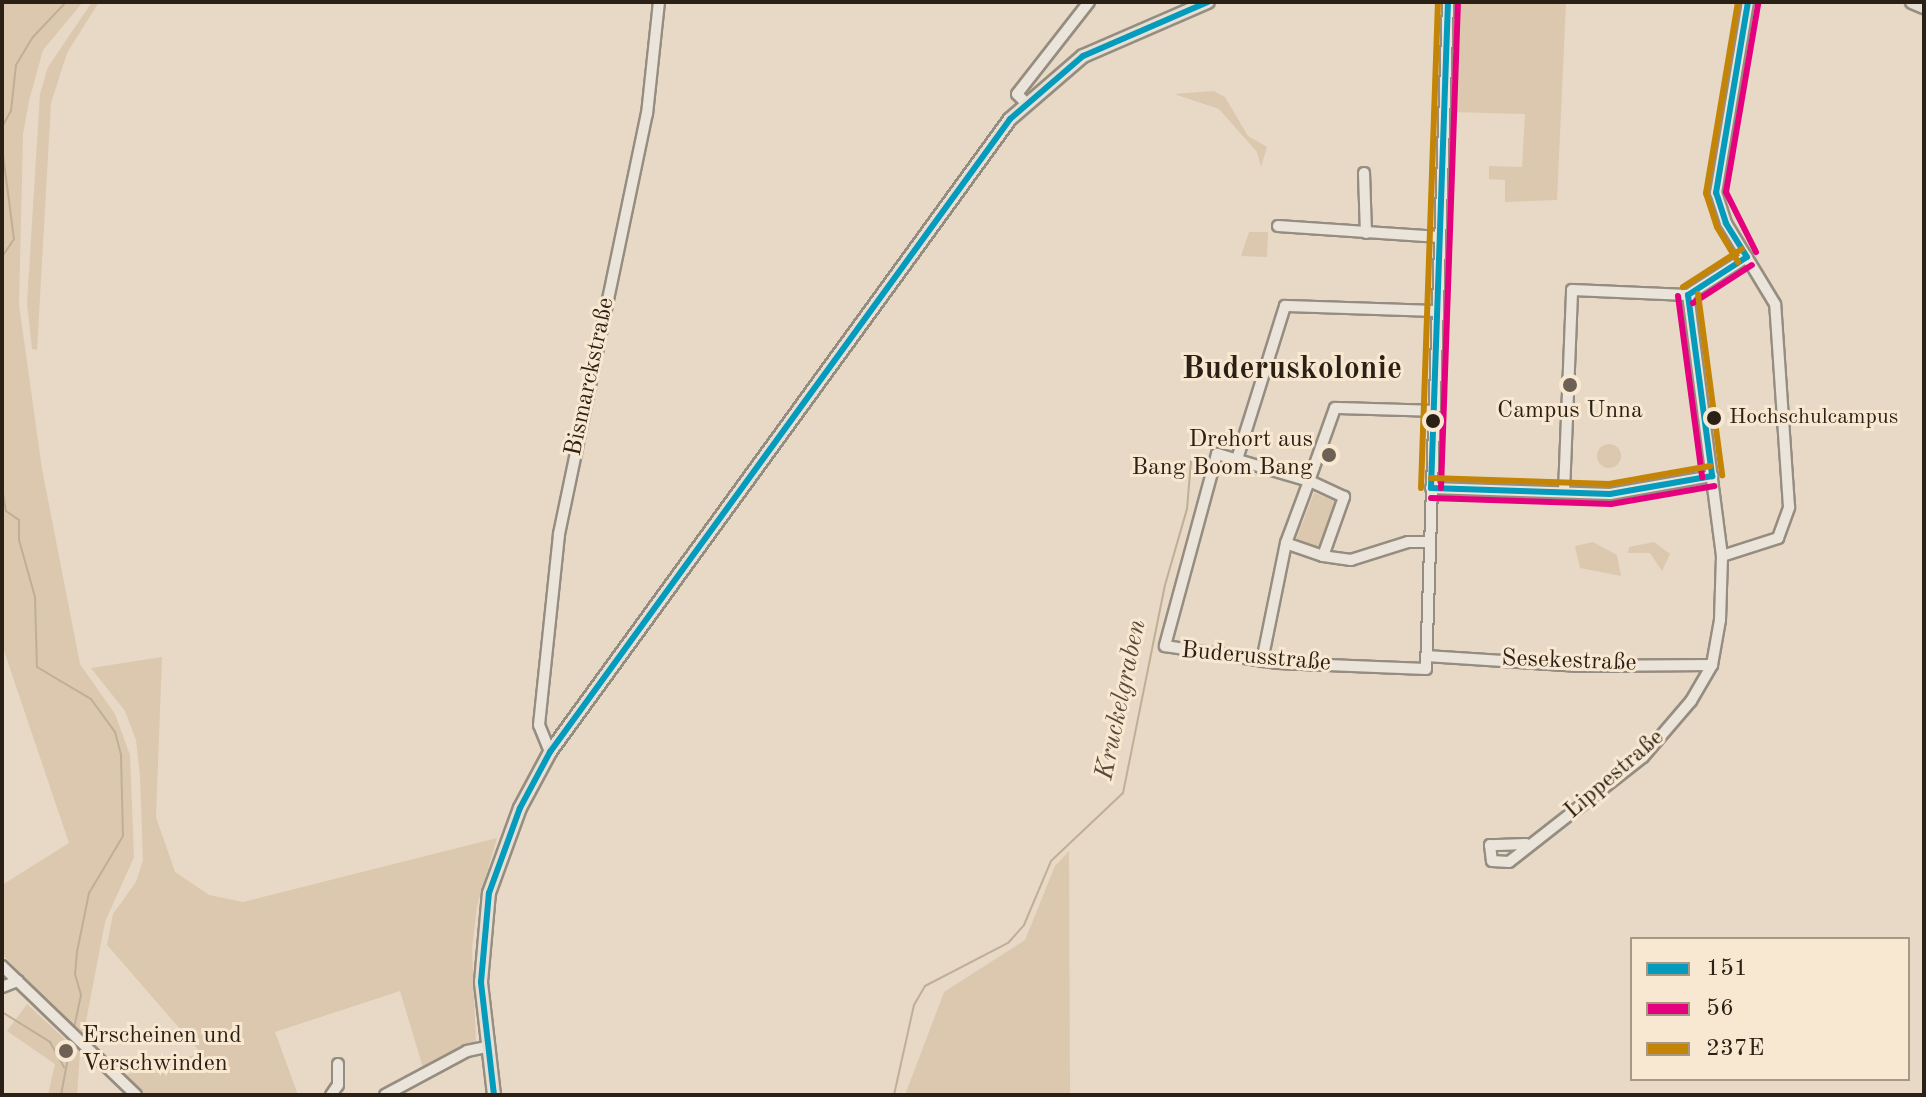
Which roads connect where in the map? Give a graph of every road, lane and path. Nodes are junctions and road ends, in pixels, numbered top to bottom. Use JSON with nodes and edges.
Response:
{"nodes":[{"id":1,"x":659,"y":2,"type":"edge"},
{"id":2,"x":1089,"y":2,"type":"edge"},
{"id":3,"x":1208,"y":2,"type":"edge"},
{"id":4,"x":1448,"y":2,"type":"edge"},
{"id":5,"x":1748,"y":2,"type":"edge"},
{"id":6,"x":1912,"y":2,"type":"edge"},
{"id":7,"x":1924,"y":7,"type":"edge"},
{"id":8,"x":1025,"y":102,"type":"junction"},
{"id":9,"x":1364,"y":173,"type":"dead end"},
{"id":10,"x":1278,"y":226,"type":"dead end"},
{"id":11,"x":1366,"y":233,"type":"junction"},
{"id":12,"x":1440,"y":237,"type":"junction"},
{"id":13,"x":1747,"y":257,"type":"junction"},
{"id":14,"x":1688,"y":295,"type":"junction"},
{"id":15,"x":1438,"y":311,"type":"junction"},
{"id":16,"x":1434,"y":411,"type":"junction"},
{"id":17,"x":1238,"y":456,"type":"junction"},
{"id":18,"x":1712,"y":476,"type":"junction"},
{"id":19,"x":1309,"y":481,"type":"junction"},
{"id":20,"x":1431,"y":488,"type":"junction"},
{"id":21,"x":1564,"y":492,"type":"junction"},
{"id":22,"x":1429,"y":542,"type":"junction"},
{"id":23,"x":1286,"y":543,"type":"junction"},
{"id":24,"x":1323,"y":556,"type":"junction"},
{"id":25,"x":1722,"y":556,"type":"junction"},
{"id":26,"x":1426,"y":656,"type":"junction"},
{"id":27,"x":1262,"y":661,"type":"junction"},
{"id":28,"x":1712,"y":665,"type":"junction"},
{"id":29,"x":550,"y":752,"type":"junction"},
{"id":30,"x":1526,"y":844,"type":"dead end"},
{"id":31,"x":2,"y":966,"type":"edge"},
{"id":32,"x":18,"y":981,"type":"junction"},
{"id":33,"x":2,"y":987,"type":"edge"},
{"id":34,"x":486,"y":1047,"type":"junction"},
{"id":35,"x":338,"y":1064,"type":"dead end"},
{"id":36,"x":136,"y":1095,"type":"edge"},
{"id":37,"x":331,"y":1095,"type":"edge"},
{"id":38,"x":385,"y":1095,"type":"edge"},
{"id":39,"x":494,"y":1095,"type":"edge"}],
"edges":[{"from":1,"to":29,"type":"street","name":"Bismarckstraße"},
{"from":2,"to":8,"type":"street"},
{"from":3,"to":8,"type":"main road"},
{"from":4,"to":12,"type":"street"},
{"from":5,"to":13,"type":"street"},
{"from":6,"to":7,"type":"main road"},
{"from":8,"to":29,"type":"main road"},
{"from":9,"to":11,"type":"street"},
{"from":10,"to":11,"type":"street"},
{"from":11,"to":12,"type":"street"},
{"from":12,"to":15,"type":"street"},
{"from":13,"to":14,"type":"street"},
{"from":13,"to":25,"type":"street"},
{"from":14,"to":18,"type":"street","name":"Lippestraße"},
{"from":14,"to":21,"type":"street"},
{"from":15,"to":16,"type":"street"},
{"from":15,"to":17,"type":"street"},
{"from":16,"to":19,"type":"street"},
{"from":16,"to":20,"type":"street"},
{"from":17,"to":19,"type":"street"},
{"from":17,"to":27,"type":"street","name":"Buderusstraße"},
{"from":18,"to":21,"type":"street"},
{"from":18,"to":25,"type":"street","name":"Lippestraße"},
{"from":19,"to":23,"type":"street"},
{"from":19,"to":24,"type":"street"},
{"from":20,"to":21,"type":"street"},
{"from":20,"to":22,"type":"street"},
{"from":22,"to":24,"type":"street"},
{"from":22,"to":26,"type":"street"},
{"from":23,"to":24,"type":"street"},
{"from":23,"to":27,"type":"street"},
{"from":25,"to":28,"type":"street","name":"Lippestraße"},
{"from":26,"to":27,"type":"street","name":"Buderusstraße"},
{"from":26,"to":28,"type":"street","name":"Sesekestraße"},
{"from":28,"to":30,"type":"street","name":"Lippestraße"},
{"from":29,"to":34,"type":"main road"},
{"from":31,"to":32,"type":"street"},
{"from":32,"to":33,"type":"street"},
{"from":32,"to":36,"type":"street"},
{"from":34,"to":38,"type":"street"},
{"from":34,"to":39,"type":"main road"},
{"from":35,"to":37,"type":"street"}]}
